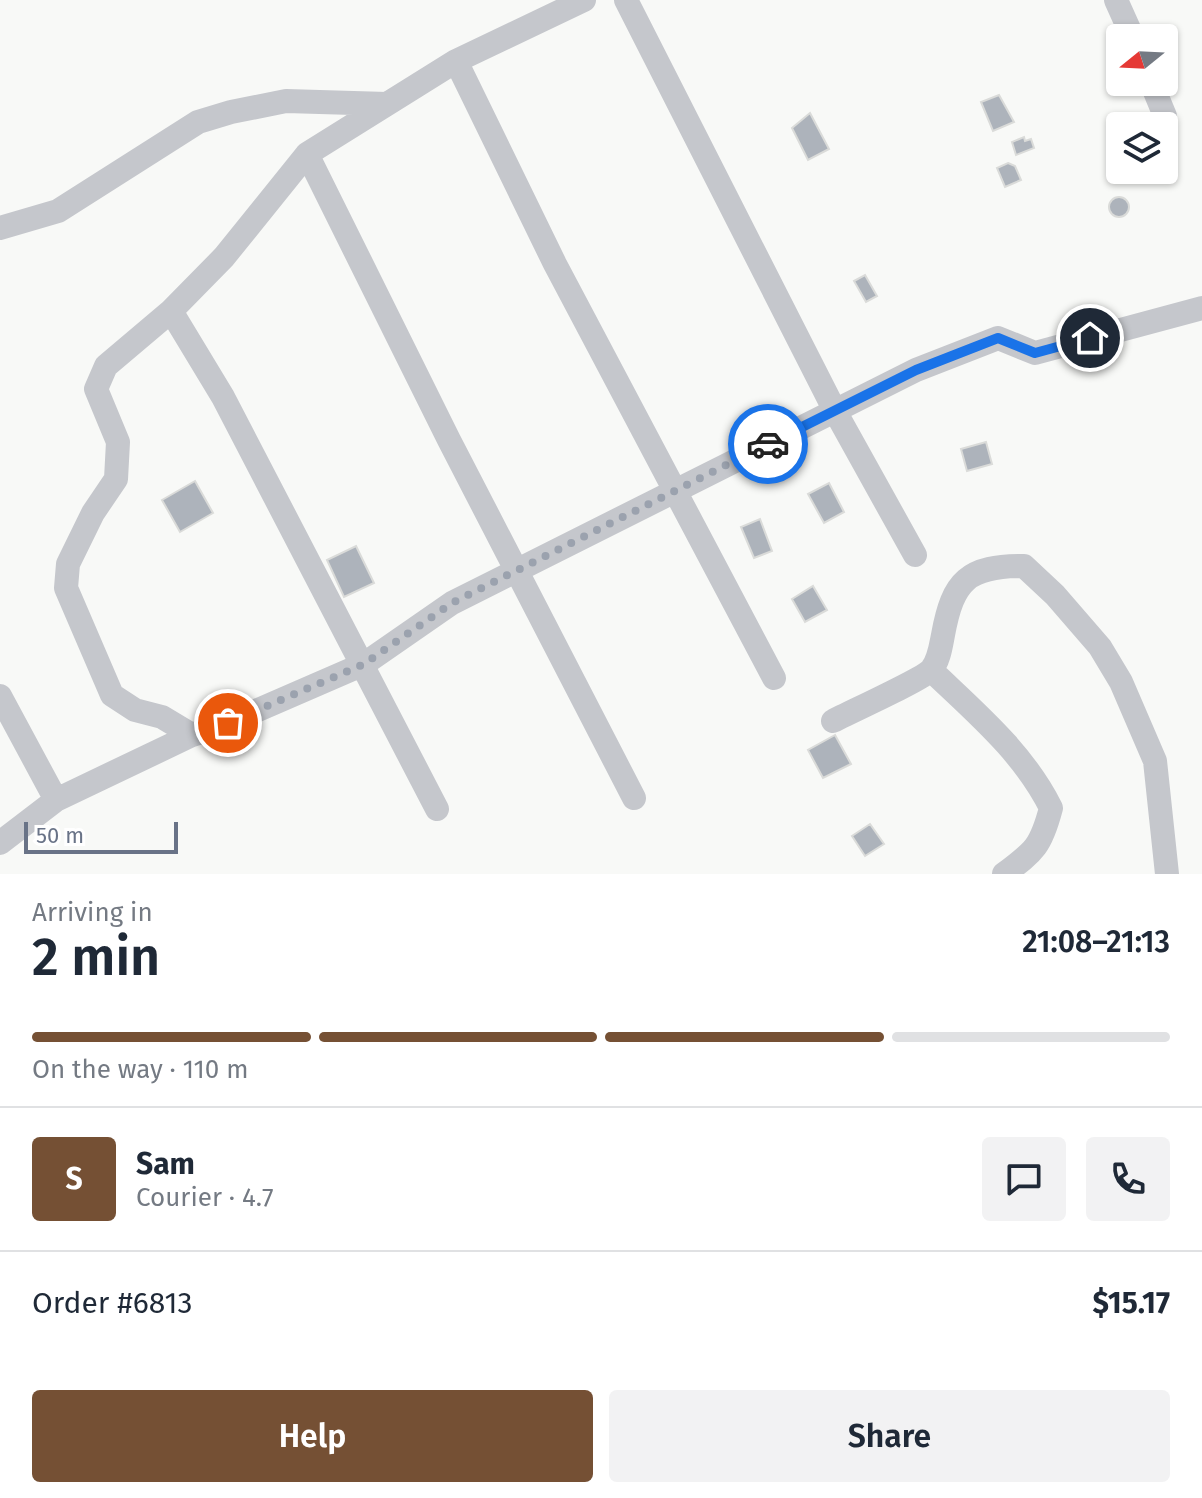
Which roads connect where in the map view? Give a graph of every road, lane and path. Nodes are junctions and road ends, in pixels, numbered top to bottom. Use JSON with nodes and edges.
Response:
{"nodes":[{"id":1,"x":584,"y":0,"type":"edge"},
{"id":2,"x":626,"y":0,"type":"edge"},
{"id":3,"x":1116,"y":0,"type":"edge"},
{"id":4,"x":1127,"y":24,"type":"edge"},
{"id":5,"x":456,"y":61,"type":"junction"},
{"id":6,"x":387,"y":104,"type":"junction"},
{"id":7,"x":307,"y":154,"type":"junction"},
{"id":8,"x":0,"y":228,"type":"edge"},
{"id":9,"x":1202,"y":308,"type":"edge"},
{"id":10,"x":171,"y":311,"type":"junction"},
{"id":11,"x":835,"y":411,"type":"junction"},
{"id":12,"x":675,"y":491,"type":"junction"},
{"id":13,"x":915,"y":555,"type":"dead end"},
{"id":14,"x":517,"y":571,"type":"junction"},
{"id":15,"x":364,"y":664,"type":"junction"},
{"id":16,"x":931,"y":670,"type":"junction"},
{"id":17,"x":774,"y":678,"type":"dead end"},
{"id":18,"x":0,"y":696,"type":"edge"},
{"id":19,"x":833,"y":721,"type":"dead end"},
{"id":20,"x":192,"y":735,"type":"junction"},
{"id":21,"x":634,"y":798,"type":"dead end"},
{"id":22,"x":56,"y":800,"type":"junction"},
{"id":23,"x":437,"y":809,"type":"dead end"},
{"id":24,"x":0,"y":843,"type":"edge"},
{"id":25,"x":1004,"y":874,"type":"edge"},
{"id":26,"x":1167,"y":874,"type":"edge"}],
"edges":[{"from":1,"to":5,"type":"street"},
{"from":2,"to":11,"type":"street"},
{"from":3,"to":4,"type":"street"},
{"from":5,"to":6,"type":"street"},
{"from":5,"to":12,"type":"street"},
{"from":6,"to":7,"type":"street"},
{"from":6,"to":8,"type":"street"},
{"from":7,"to":10,"type":"street"},
{"from":7,"to":14,"type":"street"},
{"from":9,"to":11,"type":"street"},
{"from":10,"to":15,"type":"street"},
{"from":10,"to":20,"type":"street"},
{"from":11,"to":12,"type":"street"},
{"from":11,"to":13,"type":"street"},
{"from":12,"to":14,"type":"street"},
{"from":12,"to":17,"type":"street"},
{"from":14,"to":15,"type":"street"},
{"from":14,"to":21,"type":"street"},
{"from":15,"to":20,"type":"street"},
{"from":15,"to":23,"type":"street"},
{"from":16,"to":19,"type":"street"},
{"from":16,"to":25,"type":"street"},
{"from":16,"to":26,"type":"street"},
{"from":18,"to":22,"type":"street"},
{"from":20,"to":22,"type":"street"},
{"from":22,"to":24,"type":"street"}]}
